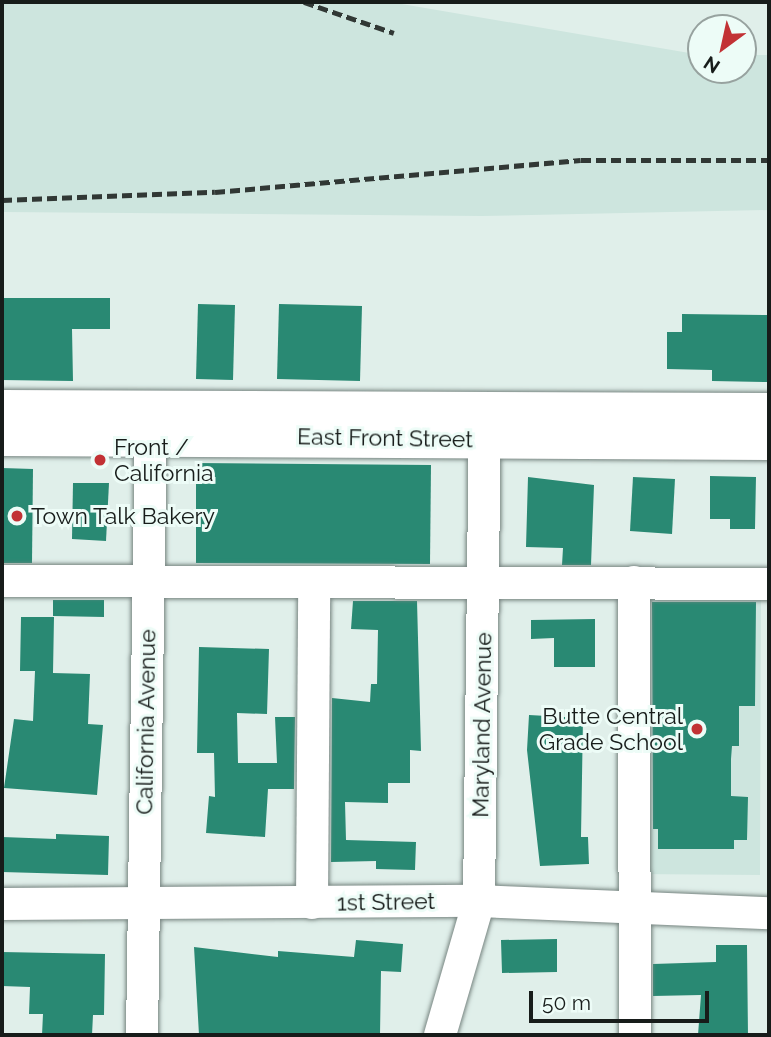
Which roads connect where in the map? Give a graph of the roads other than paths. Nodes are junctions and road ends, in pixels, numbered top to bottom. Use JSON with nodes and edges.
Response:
{"nodes":[{"id":1,"x":2,"y":409,"type":"edge"},
{"id":2,"x":769,"y":412,"type":"edge"},
{"id":3,"x":151,"y":422,"type":"junction"},
{"id":4,"x":485,"y":424,"type":"junction"},
{"id":5,"x":2,"y":437,"type":"edge"},
{"id":6,"x":769,"y":441,"type":"edge"},
{"id":7,"x":2,"y":581,"type":"edge"},
{"id":8,"x":149,"y":581,"type":"junction"},
{"id":9,"x":634,"y":582,"type":"junction"},
{"id":10,"x":314,"y":583,"type":"junction"},
{"id":11,"x":769,"y":583,"type":"edge"},
{"id":12,"x":485,"y":586,"type":"junction"},
{"id":13,"x":479,"y":901,"type":"junction"},
{"id":14,"x":312,"y":903,"type":"junction"},
{"id":15,"x":2,"y":904,"type":"edge"},
{"id":16,"x":144,"y":905,"type":"junction"},
{"id":17,"x":635,"y":908,"type":"junction"},
{"id":18,"x":769,"y":913,"type":"edge"},
{"id":19,"x":142,"y":1035,"type":"edge"},
{"id":20,"x":440,"y":1035,"type":"edge"},
{"id":21,"x":635,"y":1035,"type":"edge"}],
"edges":[{"from":1,"to":3,"type":"main road","name":"East Front Street"},
{"from":2,"to":4,"type":"main road","name":"East Front Street"},
{"from":3,"to":4,"type":"main road","name":"East Front Street"},
{"from":3,"to":5,"type":"main road","name":"East Front Street"},
{"from":3,"to":8,"type":"street","name":"California Avenue"},
{"from":4,"to":6,"type":"main road","name":"East Front Street"},
{"from":4,"to":12,"type":"street","name":"Maryland Avenue"},
{"from":7,"to":8,"type":"street"},
{"from":8,"to":10,"type":"street"},
{"from":8,"to":16,"type":"street","name":"California Avenue"},
{"from":9,"to":11,"type":"street"},
{"from":9,"to":12,"type":"street"},
{"from":9,"to":17,"type":"street"},
{"from":10,"to":12,"type":"street"},
{"from":10,"to":14,"type":"street"},
{"from":12,"to":13,"type":"street","name":"Maryland Avenue"},
{"from":13,"to":14,"type":"street","name":"1st Street"},
{"from":13,"to":17,"type":"street","name":"1st Street"},
{"from":13,"to":20,"type":"street","name":"Maryland Avenue"},
{"from":14,"to":16,"type":"street","name":"1st Street"},
{"from":15,"to":16,"type":"street","name":"1st Street"},
{"from":16,"to":19,"type":"street","name":"California Avenue"},
{"from":17,"to":18,"type":"street","name":"1st Street"},
{"from":17,"to":21,"type":"street"}]}
